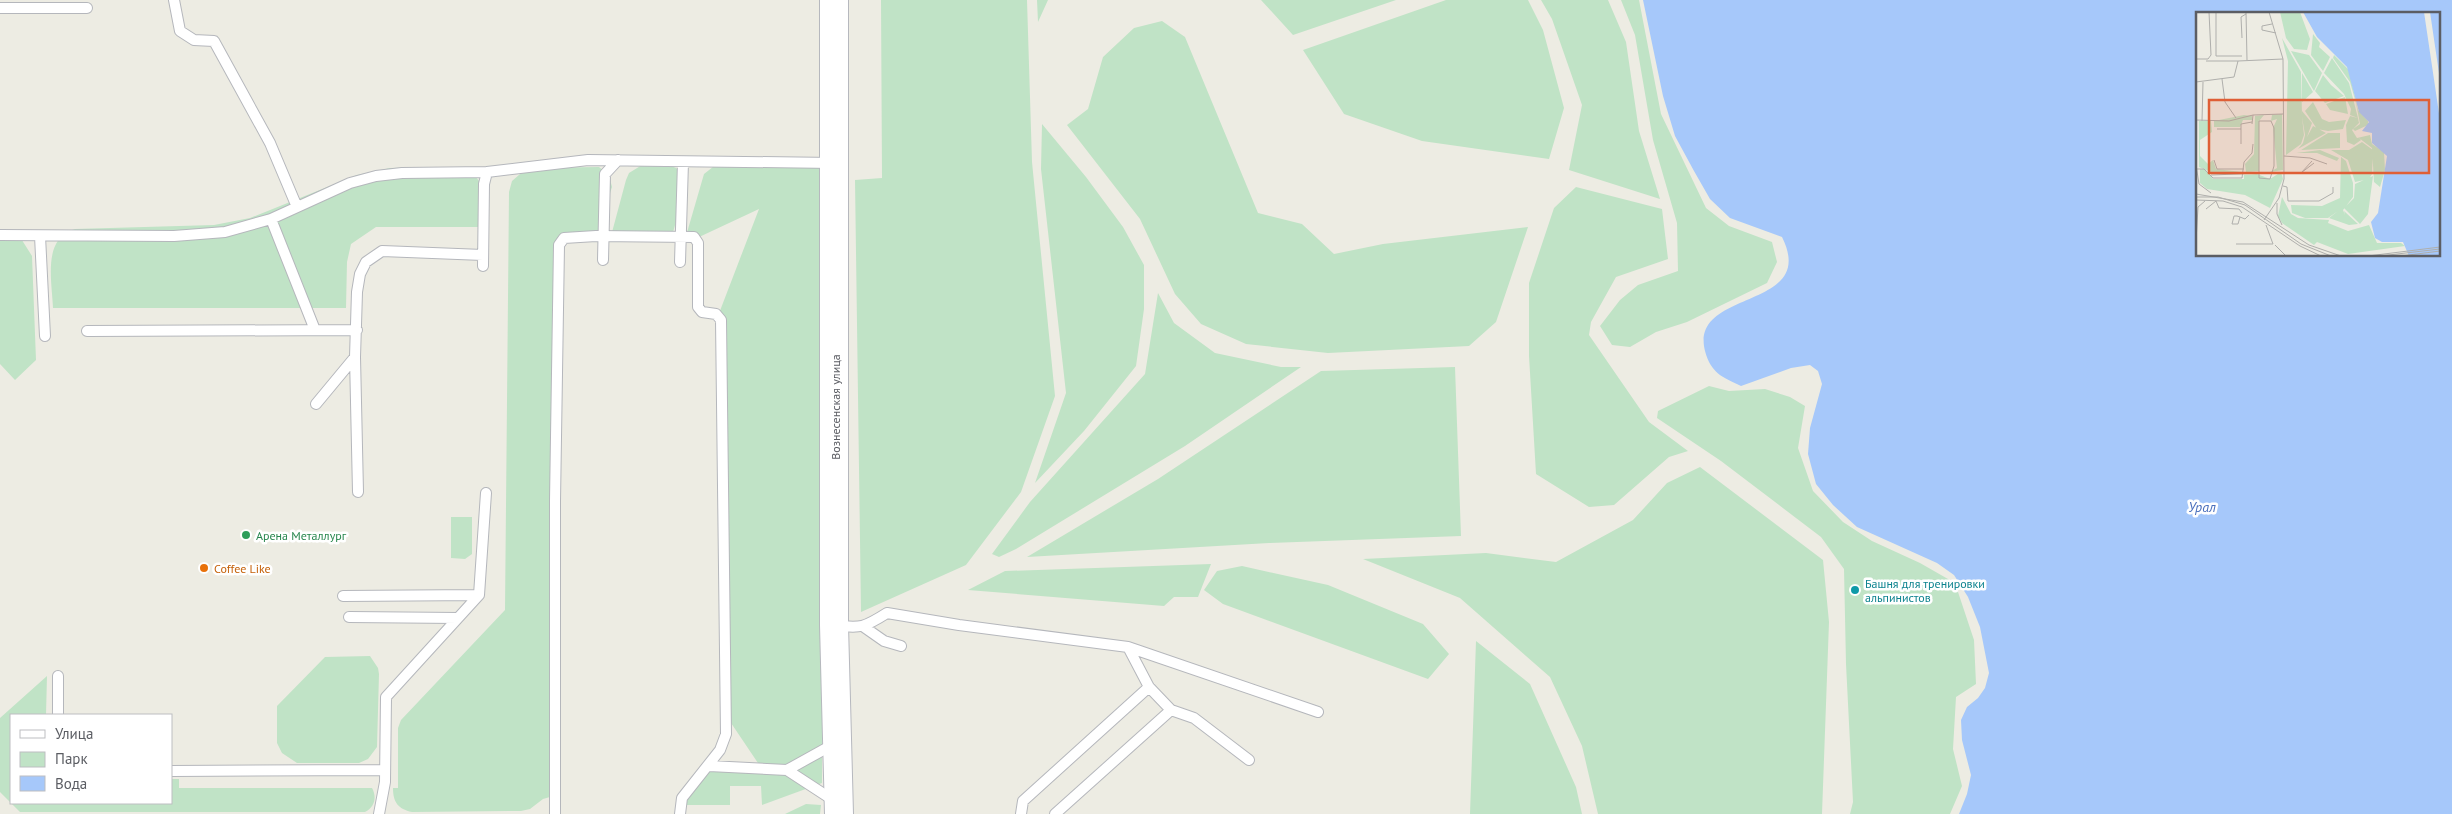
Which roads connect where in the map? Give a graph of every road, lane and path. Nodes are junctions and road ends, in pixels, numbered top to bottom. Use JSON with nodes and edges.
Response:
{"nodes":[{"id":1,"x":174,"y":0,"type":"edge"},
{"id":2,"x":834,"y":0,"type":"edge"},
{"id":3,"x":0,"y":8,"type":"edge"},
{"id":4,"x":87,"y":8,"type":"dead end"},
{"id":5,"x":618,"y":160,"type":"junction"},
{"id":6,"x":683,"y":162,"type":"junction"},
{"id":7,"x":835,"y":163,"type":"junction"},
{"id":8,"x":487,"y":172,"type":"junction"},
{"id":9,"x":297,"y":207,"type":"junction"},
{"id":10,"x":271,"y":218,"type":"junction"},
{"id":11,"x":0,"y":235,"type":"edge"},
{"id":12,"x":40,"y":236,"type":"junction"},
{"id":13,"x":603,"y":236,"type":"junction"},
{"id":14,"x":680,"y":236,"type":"junction"},
{"id":15,"x":483,"y":254,"type":"junction"},
{"id":16,"x":603,"y":260,"type":"dead end"},
{"id":17,"x":680,"y":262,"type":"dead end"},
{"id":18,"x":483,"y":266,"type":"dead end"},
{"id":19,"x":315,"y":330,"type":"junction"},
{"id":20,"x":357,"y":330,"type":"junction"},
{"id":21,"x":87,"y":331,"type":"dead end"},
{"id":22,"x":45,"y":336,"type":"dead end"},
{"id":23,"x":354,"y":357,"type":"junction"},
{"id":24,"x":316,"y":404,"type":"dead end"},
{"id":25,"x":358,"y":492,"type":"dead end"},
{"id":26,"x":486,"y":493,"type":"dead end"},
{"id":27,"x":479,"y":595,"type":"junction"},
{"id":28,"x":343,"y":596,"type":"dead end"},
{"id":29,"x":349,"y":618,"type":"dead end"},
{"id":30,"x":458,"y":618,"type":"junction"},
{"id":31,"x":834,"y":625,"type":"junction"},
{"id":32,"x":864,"y":627,"type":"junction"},
{"id":33,"x":901,"y":646,"type":"dead end"},
{"id":34,"x":1128,"y":647,"type":"junction"},
{"id":35,"x":58,"y":676,"type":"dead end"},
{"id":36,"x":1149,"y":687,"type":"junction"},
{"id":37,"x":1171,"y":710,"type":"junction"},
{"id":38,"x":1318,"y":712,"type":"dead end"},
{"id":39,"x":58,"y":714,"type":"edge"},
{"id":40,"x":837,"y":742,"type":"junction"},
{"id":41,"x":1249,"y":760,"type":"dead end"},
{"id":42,"x":708,"y":766,"type":"junction"},
{"id":43,"x":172,"y":770,"type":"edge"},
{"id":44,"x":385,"y":770,"type":"junction"},
{"id":45,"x":787,"y":770,"type":"junction"},
{"id":46,"x":839,"y":809,"type":"edge"},
{"id":47,"x":379,"y":814,"type":"edge"},
{"id":48,"x":555,"y":814,"type":"edge"},
{"id":49,"x":680,"y":814,"type":"edge"},
{"id":50,"x":1021,"y":814,"type":"edge"},
{"id":51,"x":1055,"y":814,"type":"edge"}],
"edges":[{"from":1,"to":9,"type":"lane"},
{"from":2,"to":7,"type":"main road","name":"Вознесенская улица"},
{"from":3,"to":4,"type":"lane"},
{"from":5,"to":6,"type":"lane"},
{"from":5,"to":8,"type":"lane"},
{"from":5,"to":13,"type":"lane"},
{"from":6,"to":7,"type":"lane"},
{"from":6,"to":14,"type":"lane"},
{"from":7,"to":31,"type":"main road","name":"Вознесенская улица"},
{"from":8,"to":9,"type":"lane"},
{"from":8,"to":15,"type":"lane"},
{"from":9,"to":10,"type":"lane"},
{"from":10,"to":12,"type":"lane"},
{"from":10,"to":19,"type":"lane"},
{"from":11,"to":12,"type":"lane"},
{"from":12,"to":22,"type":"lane"},
{"from":13,"to":14,"type":"lane"},
{"from":13,"to":16,"type":"lane"},
{"from":13,"to":48,"type":"lane"},
{"from":14,"to":17,"type":"lane"},
{"from":14,"to":42,"type":"lane"},
{"from":15,"to":18,"type":"lane"},
{"from":15,"to":20,"type":"lane"},
{"from":19,"to":20,"type":"lane"},
{"from":19,"to":21,"type":"lane"},
{"from":20,"to":23,"type":"lane"},
{"from":23,"to":24,"type":"lane"},
{"from":23,"to":25,"type":"lane"},
{"from":26,"to":27,"type":"lane"},
{"from":27,"to":28,"type":"lane"},
{"from":27,"to":30,"type":"lane"},
{"from":29,"to":30,"type":"lane"},
{"from":30,"to":44,"type":"lane"},
{"from":31,"to":32,"type":"lane"},
{"from":31,"to":40,"type":"main road","name":"Вознесенская улица"},
{"from":32,"to":33,"type":"lane"},
{"from":32,"to":34,"type":"lane"},
{"from":34,"to":36,"type":"lane"},
{"from":34,"to":38,"type":"lane"},
{"from":35,"to":39,"type":"lane"},
{"from":36,"to":37,"type":"lane"},
{"from":36,"to":50,"type":"lane"},
{"from":37,"to":41,"type":"lane"},
{"from":37,"to":51,"type":"lane"},
{"from":40,"to":45,"type":"lane"},
{"from":40,"to":46,"type":"main road","name":"Вознесенская улица"},
{"from":42,"to":45,"type":"lane"},
{"from":42,"to":49,"type":"lane"},
{"from":43,"to":44,"type":"lane"},
{"from":44,"to":47,"type":"lane"},
{"from":45,"to":46,"type":"lane"}]}
